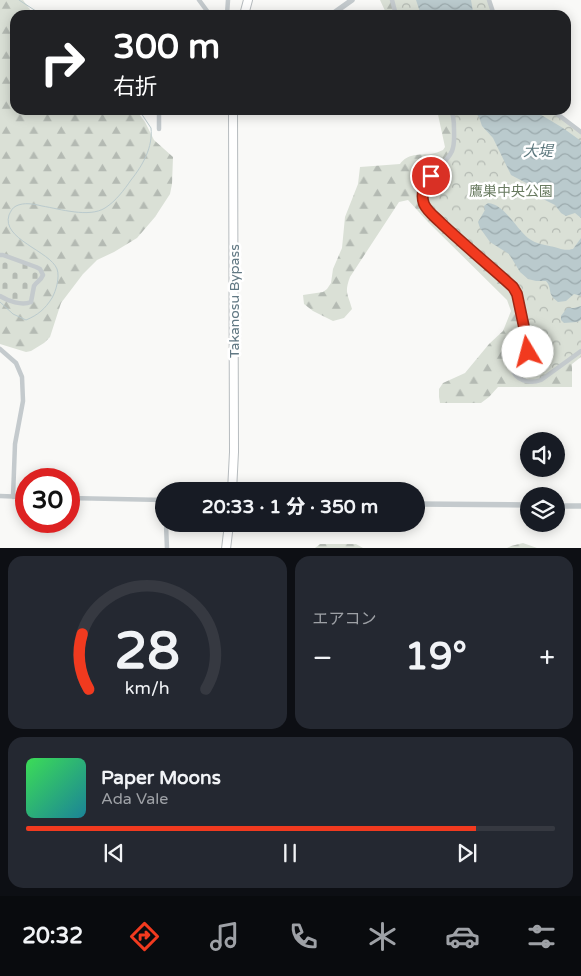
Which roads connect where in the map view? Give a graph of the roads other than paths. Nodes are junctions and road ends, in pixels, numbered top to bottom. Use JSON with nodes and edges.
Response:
{"nodes":[{"id":1,"x":352,"y":0,"type":"edge"},
{"id":2,"x":338,"y":10,"type":"edge"},
{"id":3,"x":159,"y":115,"type":"edge"},
{"id":4,"x":233,"y":115,"type":"edge"},
{"id":5,"x":453,"y":115,"type":"edge"},
{"id":6,"x":559,"y":115,"type":"edge"},
{"id":7,"x":159,"y":129,"type":"dead end"},
{"id":8,"x":581,"y":132,"type":"edge"},
{"id":9,"x":0,"y":255,"type":"edge"},
{"id":10,"x":0,"y":296,"type":"edge"},
{"id":11,"x":0,"y":348,"type":"edge"},
{"id":12,"x":581,"y":351,"type":"edge"},
{"id":13,"x":232,"y":482,"type":"edge"},
{"id":14,"x":0,"y":496,"type":"edge"},
{"id":15,"x":12,"y":497,"type":"joint"},
{"id":16,"x":80,"y":498,"type":"edge"},
{"id":17,"x":155,"y":500,"type":"edge"},
{"id":18,"x":425,"y":504,"type":"edge"},
{"id":19,"x":520,"y":506,"type":"edge"},
{"id":20,"x":565,"y":506,"type":"edge"},
{"id":21,"x":581,"y":506,"type":"edge"},
{"id":22,"x":166,"y":532,"type":"edge"},
{"id":23,"x":228,"y":532,"type":"edge"},
{"id":24,"x":167,"y":548,"type":"edge"},
{"id":25,"x":226,"y":548,"type":"edge"}],
"edges":[{"from":1,"to":2,"type":"street"},
{"from":3,"to":7,"type":"street"},
{"from":4,"to":13,"type":"highway","name":"Takanosu Bypass"},
{"from":5,"to":12,"type":"street"},
{"from":6,"to":8,"type":"street"},
{"from":9,"to":10,"type":"street"},
{"from":11,"to":15,"type":"street"},
{"from":14,"to":15,"type":"street"},
{"from":16,"to":17,"type":"street"},
{"from":18,"to":19,"type":"street"},
{"from":20,"to":21,"type":"street"},
{"from":22,"to":24,"type":"street"},
{"from":23,"to":25,"type":"highway"}]}
